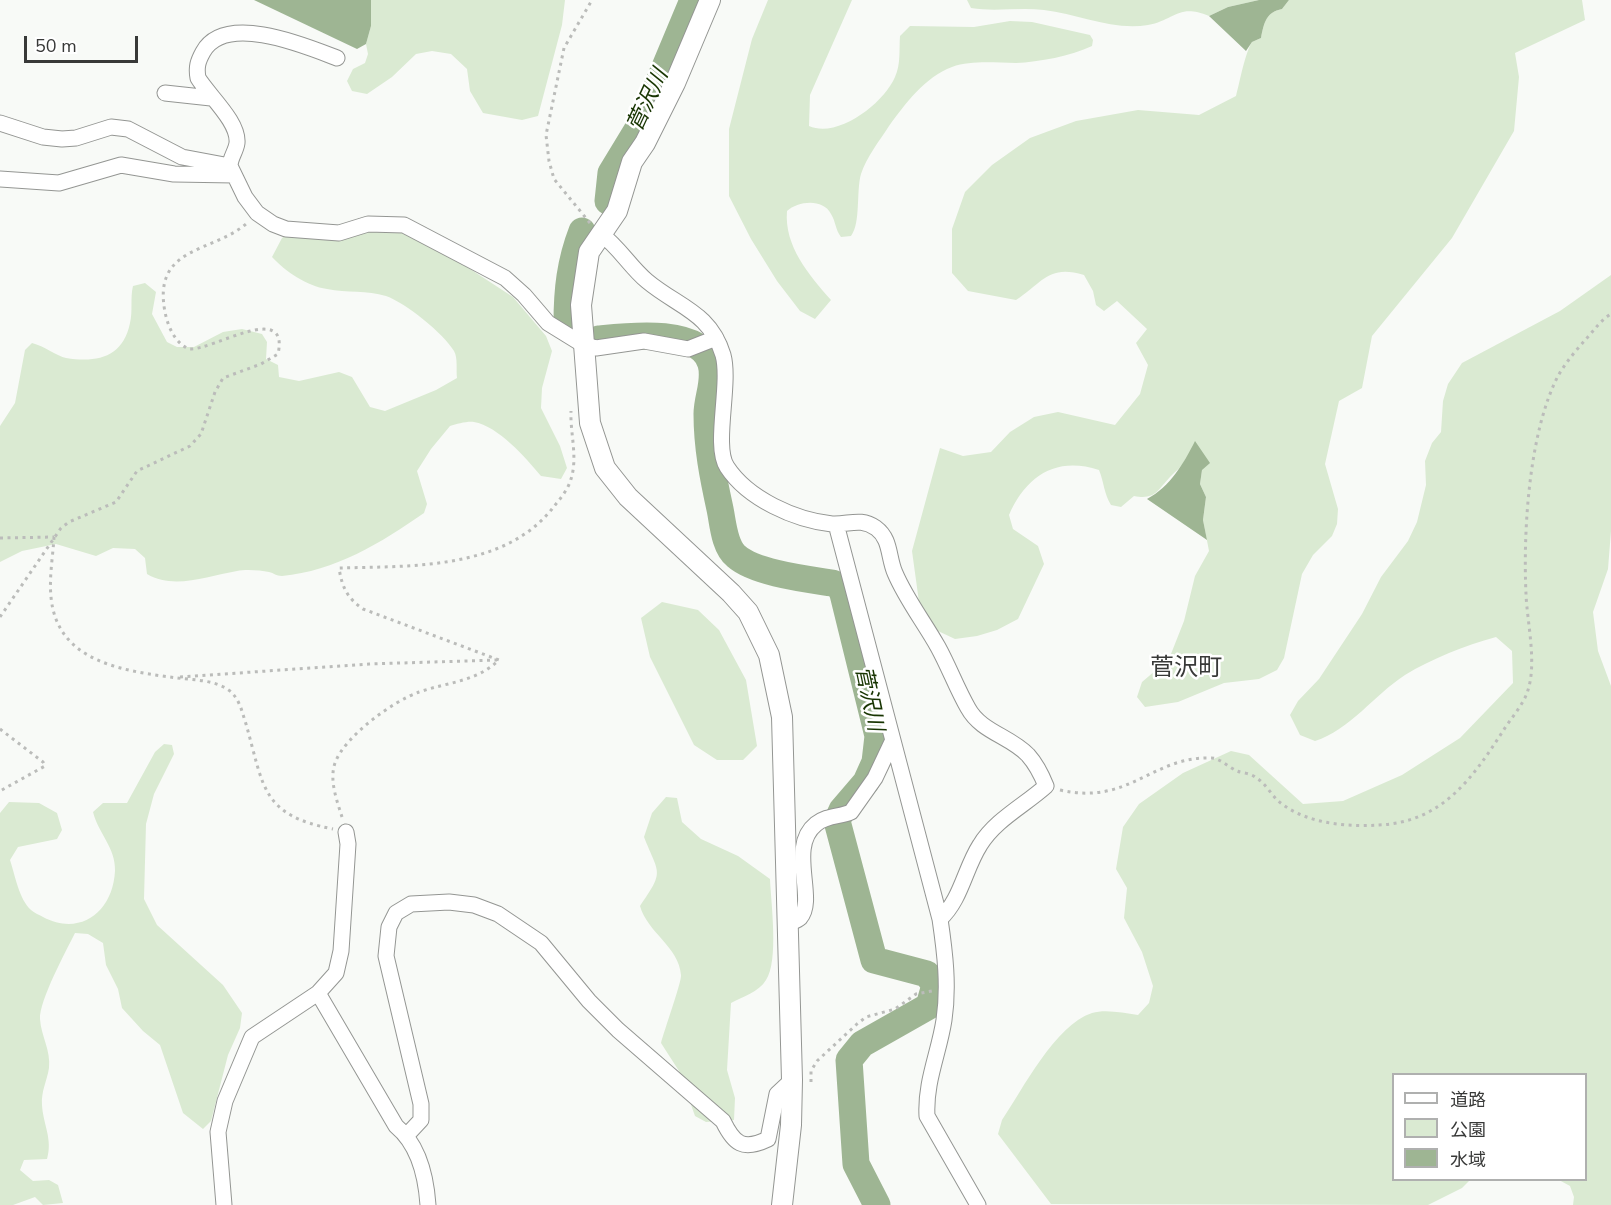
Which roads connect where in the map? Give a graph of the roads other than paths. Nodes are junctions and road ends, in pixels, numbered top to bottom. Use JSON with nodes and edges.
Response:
{"nodes":[{"id":1,"x":710,"y":0,"type":"edge"},
{"id":2,"x":337,"y":58,"type":"dead end"},
{"id":3,"x":165,"y":93,"type":"dead end"},
{"id":4,"x":211,"y":98,"type":"junction"},
{"id":5,"x":0,"y":123,"type":"edge"},
{"id":6,"x":232,"y":170,"type":"junction"},
{"id":7,"x":0,"y":179,"type":"edge"},
{"id":8,"x":600,"y":232,"type":"junction"},
{"id":9,"x":710,"y":340,"type":"junction"},
{"id":10,"x":582,"y":344,"type":"junction"},
{"id":11,"x":836,"y":524,"type":"junction"},
{"id":12,"x":892,"y":742,"type":"junction"},
{"id":13,"x":346,"y":832,"type":"road end"},
{"id":14,"x":940,"y":919,"type":"junction"},
{"id":15,"x":787,"y":924,"type":"junction"},
{"id":16,"x":318,"y":993,"type":"junction"},
{"id":17,"x":792,"y":1080,"type":"junction"},
{"id":18,"x":407,"y":1135,"type":"junction"},
{"id":19,"x":224,"y":1205,"type":"edge"},
{"id":20,"x":428,"y":1205,"type":"edge"},
{"id":21,"x":782,"y":1205,"type":"edge"},
{"id":22,"x":978,"y":1205,"type":"edge"}],
"edges":[{"from":1,"to":8,"type":"street"},
{"from":2,"to":4,"type":"street"},
{"from":3,"to":4,"type":"street"},
{"from":4,"to":6,"type":"street"},
{"from":5,"to":6,"type":"street"},
{"from":6,"to":7,"type":"street"},
{"from":6,"to":10,"type":"street"},
{"from":8,"to":9,"type":"street"},
{"from":8,"to":10,"type":"street"},
{"from":9,"to":10,"type":"street"},
{"from":9,"to":11,"type":"street"},
{"from":10,"to":15,"type":"street"},
{"from":11,"to":12,"type":"street"},
{"from":11,"to":14,"type":"street"},
{"from":12,"to":14,"type":"street"},
{"from":12,"to":15,"type":"street"},
{"from":13,"to":16,"type":"street"},
{"from":14,"to":22,"type":"street"},
{"from":15,"to":17,"type":"street"},
{"from":16,"to":18,"type":"street"},
{"from":16,"to":19,"type":"street"},
{"from":17,"to":18,"type":"street"},
{"from":17,"to":21,"type":"street"},
{"from":18,"to":20,"type":"street"}]}
